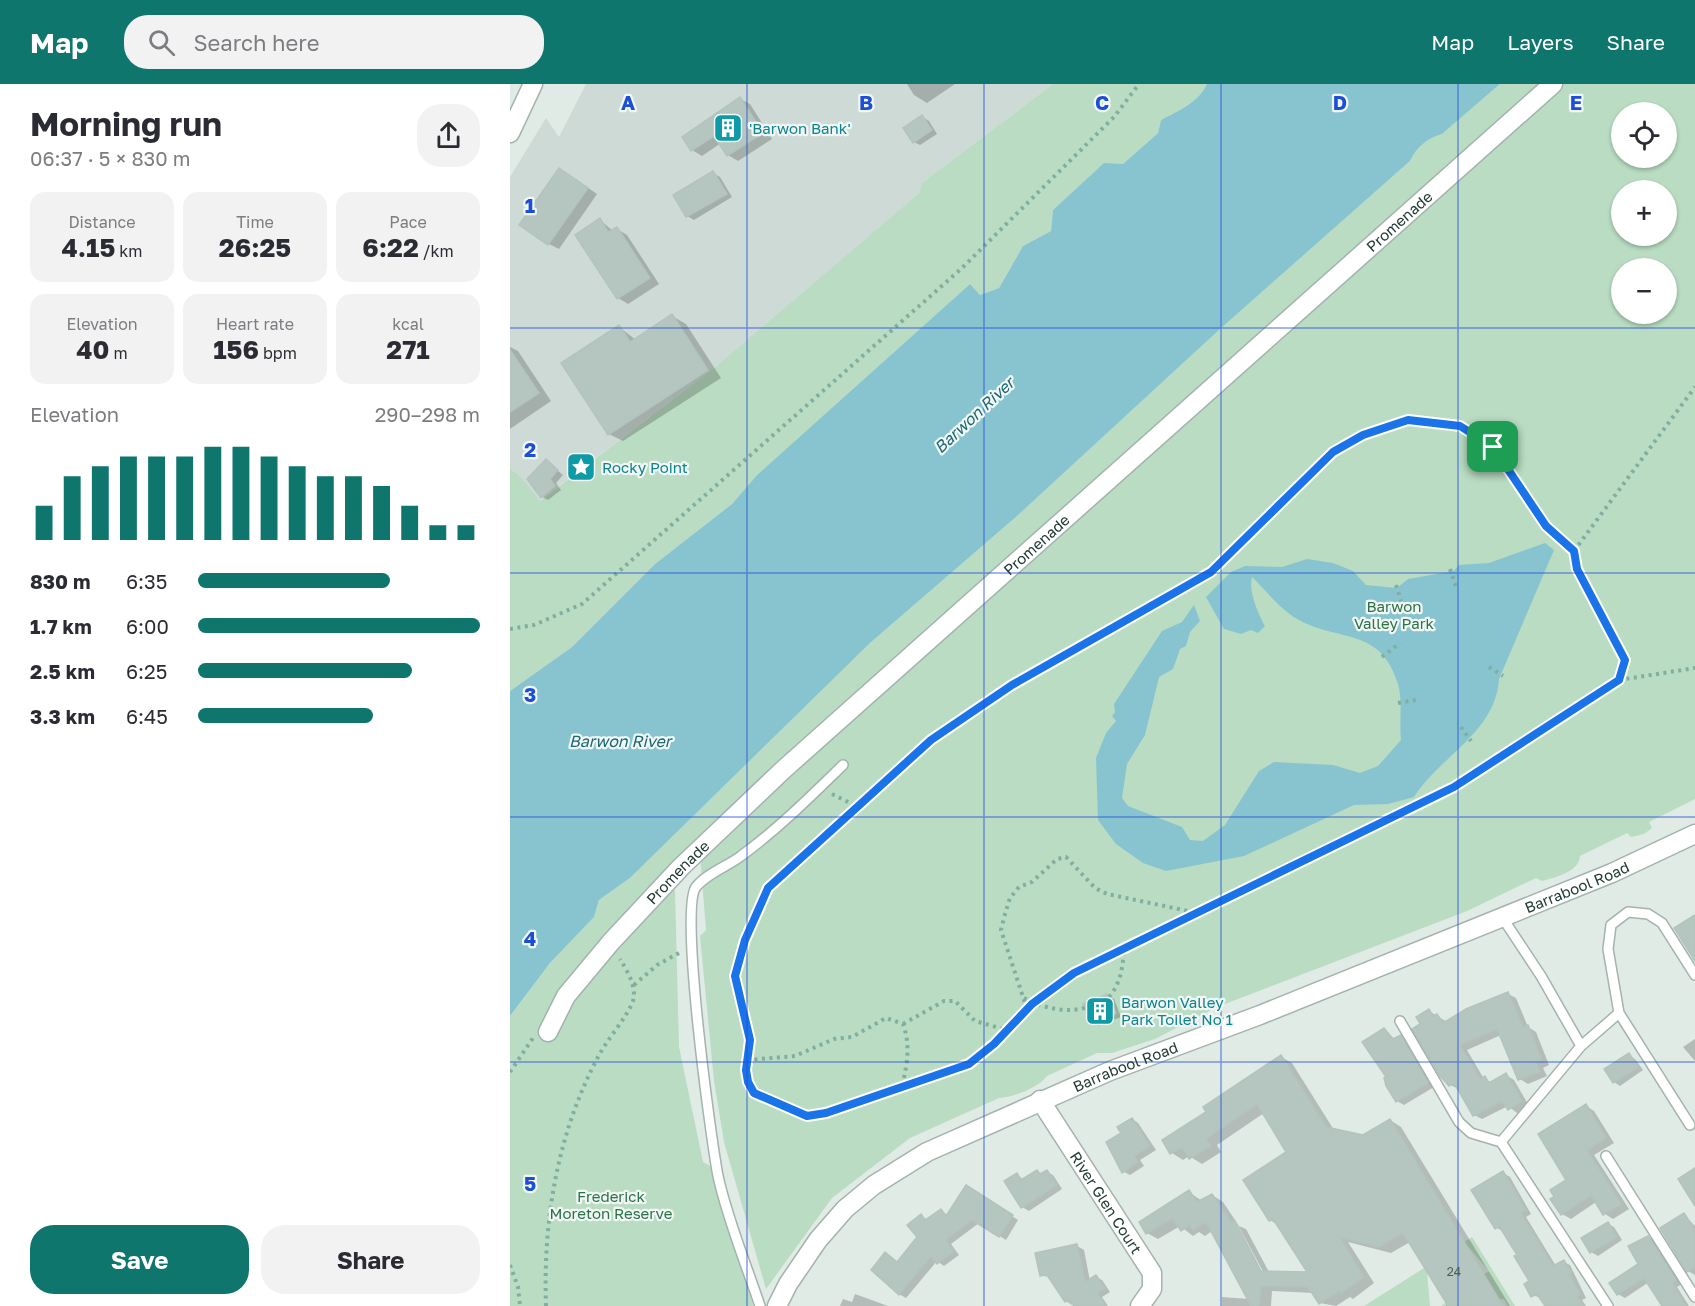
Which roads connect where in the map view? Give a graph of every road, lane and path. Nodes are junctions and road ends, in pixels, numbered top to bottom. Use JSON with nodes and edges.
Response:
{"nodes":[{"id":1,"x":533,"y":84,"type":"edge"},
{"id":2,"x":1138,"y":84,"type":"edge"},
{"id":3,"x":1553,"y":84,"type":"edge"},
{"id":4,"x":510,"y":133,"type":"edge"},
{"id":5,"x":1695,"y":387,"type":"edge"},
{"id":6,"x":1574,"y":551,"type":"junction"},
{"id":7,"x":1450,"y":569,"type":"dead end"},
{"id":8,"x":1396,"y":585,"type":"dead end"},
{"id":9,"x":1456,"y":587,"type":"dead end"},
{"id":10,"x":1401,"y":601,"type":"dead end"},
{"id":11,"x":510,"y":629,"type":"edge"},
{"id":12,"x":1400,"y":643,"type":"dead end"},
{"id":13,"x":1382,"y":657,"type":"dead end"},
{"id":14,"x":1489,"y":667,"type":"dead end"},
{"id":15,"x":1695,"y":668,"type":"edge"},
{"id":16,"x":1503,"y":676,"type":"dead end"},
{"id":17,"x":1619,"y":680,"type":"junction"},
{"id":18,"x":1416,"y":700,"type":"dead end"},
{"id":19,"x":1398,"y":703,"type":"dead end"},
{"id":20,"x":1461,"y":727,"type":"dead end"},
{"id":21,"x":1471,"y":741,"type":"dead end"},
{"id":22,"x":843,"y":765,"type":"dead end"},
{"id":23,"x":1695,"y":834,"type":"edge"},
{"id":24,"x":1194,"y":913,"type":"junction"},
{"id":25,"x":1502,"y":917,"type":"junction"},
{"id":26,"x":611,"y":942,"type":"junction"},
{"id":27,"x":692,"y":946,"type":"junction"},
{"id":28,"x":1124,"y":948,"type":"junction"},
{"id":29,"x":1695,"y":975,"type":"edge"},
{"id":30,"x":634,"y":986,"type":"junction"},
{"id":31,"x":1109,"y":997,"type":"dead end"},
{"id":32,"x":1024,"y":998,"type":"junction"},
{"id":33,"x":1034,"y":1003,"type":"junction"},
{"id":34,"x":1085,"y":1008,"type":"dead end"},
{"id":35,"x":1027,"y":1009,"type":"junction"},
{"id":36,"x":1619,"y":1013,"type":"junction"},
{"id":37,"x":1400,"y":1022,"type":"dead end"},
{"id":38,"x":903,"y":1024,"type":"junction"},
{"id":39,"x":1007,"y":1030,"type":"junction"},
{"id":40,"x":540,"y":1035,"type":"joint"},
{"id":41,"x":1581,"y":1046,"type":"junction"},
{"id":42,"x":747,"y":1060,"type":"junction"},
{"id":43,"x":510,"y":1072,"type":"edge"},
{"id":44,"x":902,"y":1087,"type":"junction"},
{"id":45,"x":1040,"y":1100,"type":"junction"},
{"id":46,"x":1690,"y":1125,"type":"dead end"},
{"id":47,"x":1501,"y":1142,"type":"junction"},
{"id":48,"x":1606,"y":1156,"type":"dead end"},
{"id":49,"x":510,"y":1264,"type":"edge"},
{"id":50,"x":1695,"y":1297,"type":"edge"},
{"id":51,"x":520,"y":1306,"type":"edge"},
{"id":52,"x":546,"y":1306,"type":"edge"},
{"id":53,"x":760,"y":1306,"type":"edge"},
{"id":54,"x":777,"y":1306,"type":"edge"},
{"id":55,"x":1140,"y":1306,"type":"edge"},
{"id":56,"x":1608,"y":1306,"type":"edge"}],
"edges":[{"from":1,"to":4,"type":"street"},
{"from":2,"to":11,"type":"path"},
{"from":3,"to":26,"type":"street","name":"Promenade"},
{"from":5,"to":6,"type":"path"},
{"from":6,"to":17,"type":"path"},
{"from":6,"to":42,"type":"path"},
{"from":7,"to":9,"type":"path"},
{"from":8,"to":10,"type":"path"},
{"from":12,"to":13,"type":"path"},
{"from":14,"to":16,"type":"path"},
{"from":15,"to":17,"type":"path"},
{"from":17,"to":24,"type":"path"},
{"from":18,"to":19,"type":"path"},
{"from":20,"to":21,"type":"path"},
{"from":22,"to":27,"type":"lane","name":"Promenade"},
{"from":23,"to":25,"type":"street","name":"Barrabool Road"},
{"from":24,"to":28,"type":"path"},
{"from":24,"to":32,"type":"path"},
{"from":25,"to":41,"type":"lane"},
{"from":25,"to":45,"type":"street","name":"Barrabool Road"},
{"from":26,"to":30,"type":"path"},
{"from":26,"to":40,"type":"street","name":"Promenade"},
{"from":27,"to":30,"type":"path"},
{"from":27,"to":53,"type":"lane","name":"Promenade"},
{"from":28,"to":31,"type":"path"},
{"from":28,"to":33,"type":"path"},
{"from":29,"to":36,"type":"lane"},
{"from":30,"to":52,"type":"path"},
{"from":32,"to":33,"type":"path"},
{"from":32,"to":35,"type":"path"},
{"from":33,"to":34,"type":"path"},
{"from":33,"to":35,"type":"path"},
{"from":35,"to":39,"type":"path"},
{"from":36,"to":41,"type":"lane"},
{"from":36,"to":46,"type":"lane"},
{"from":37,"to":47,"type":"lane"},
{"from":38,"to":39,"type":"path"},
{"from":38,"to":42,"type":"path"},
{"from":38,"to":44,"type":"path"},
{"from":39,"to":44,"type":"path"},
{"from":40,"to":43,"type":"path"},
{"from":41,"to":47,"type":"lane"},
{"from":42,"to":44,"type":"path"},
{"from":45,"to":54,"type":"street","name":"Barrabool Road"},
{"from":45,"to":55,"type":"street","name":"River Glen Court"},
{"from":47,"to":56,"type":"lane"},
{"from":48,"to":50,"type":"lane"},
{"from":49,"to":51,"type":"path"}]}
